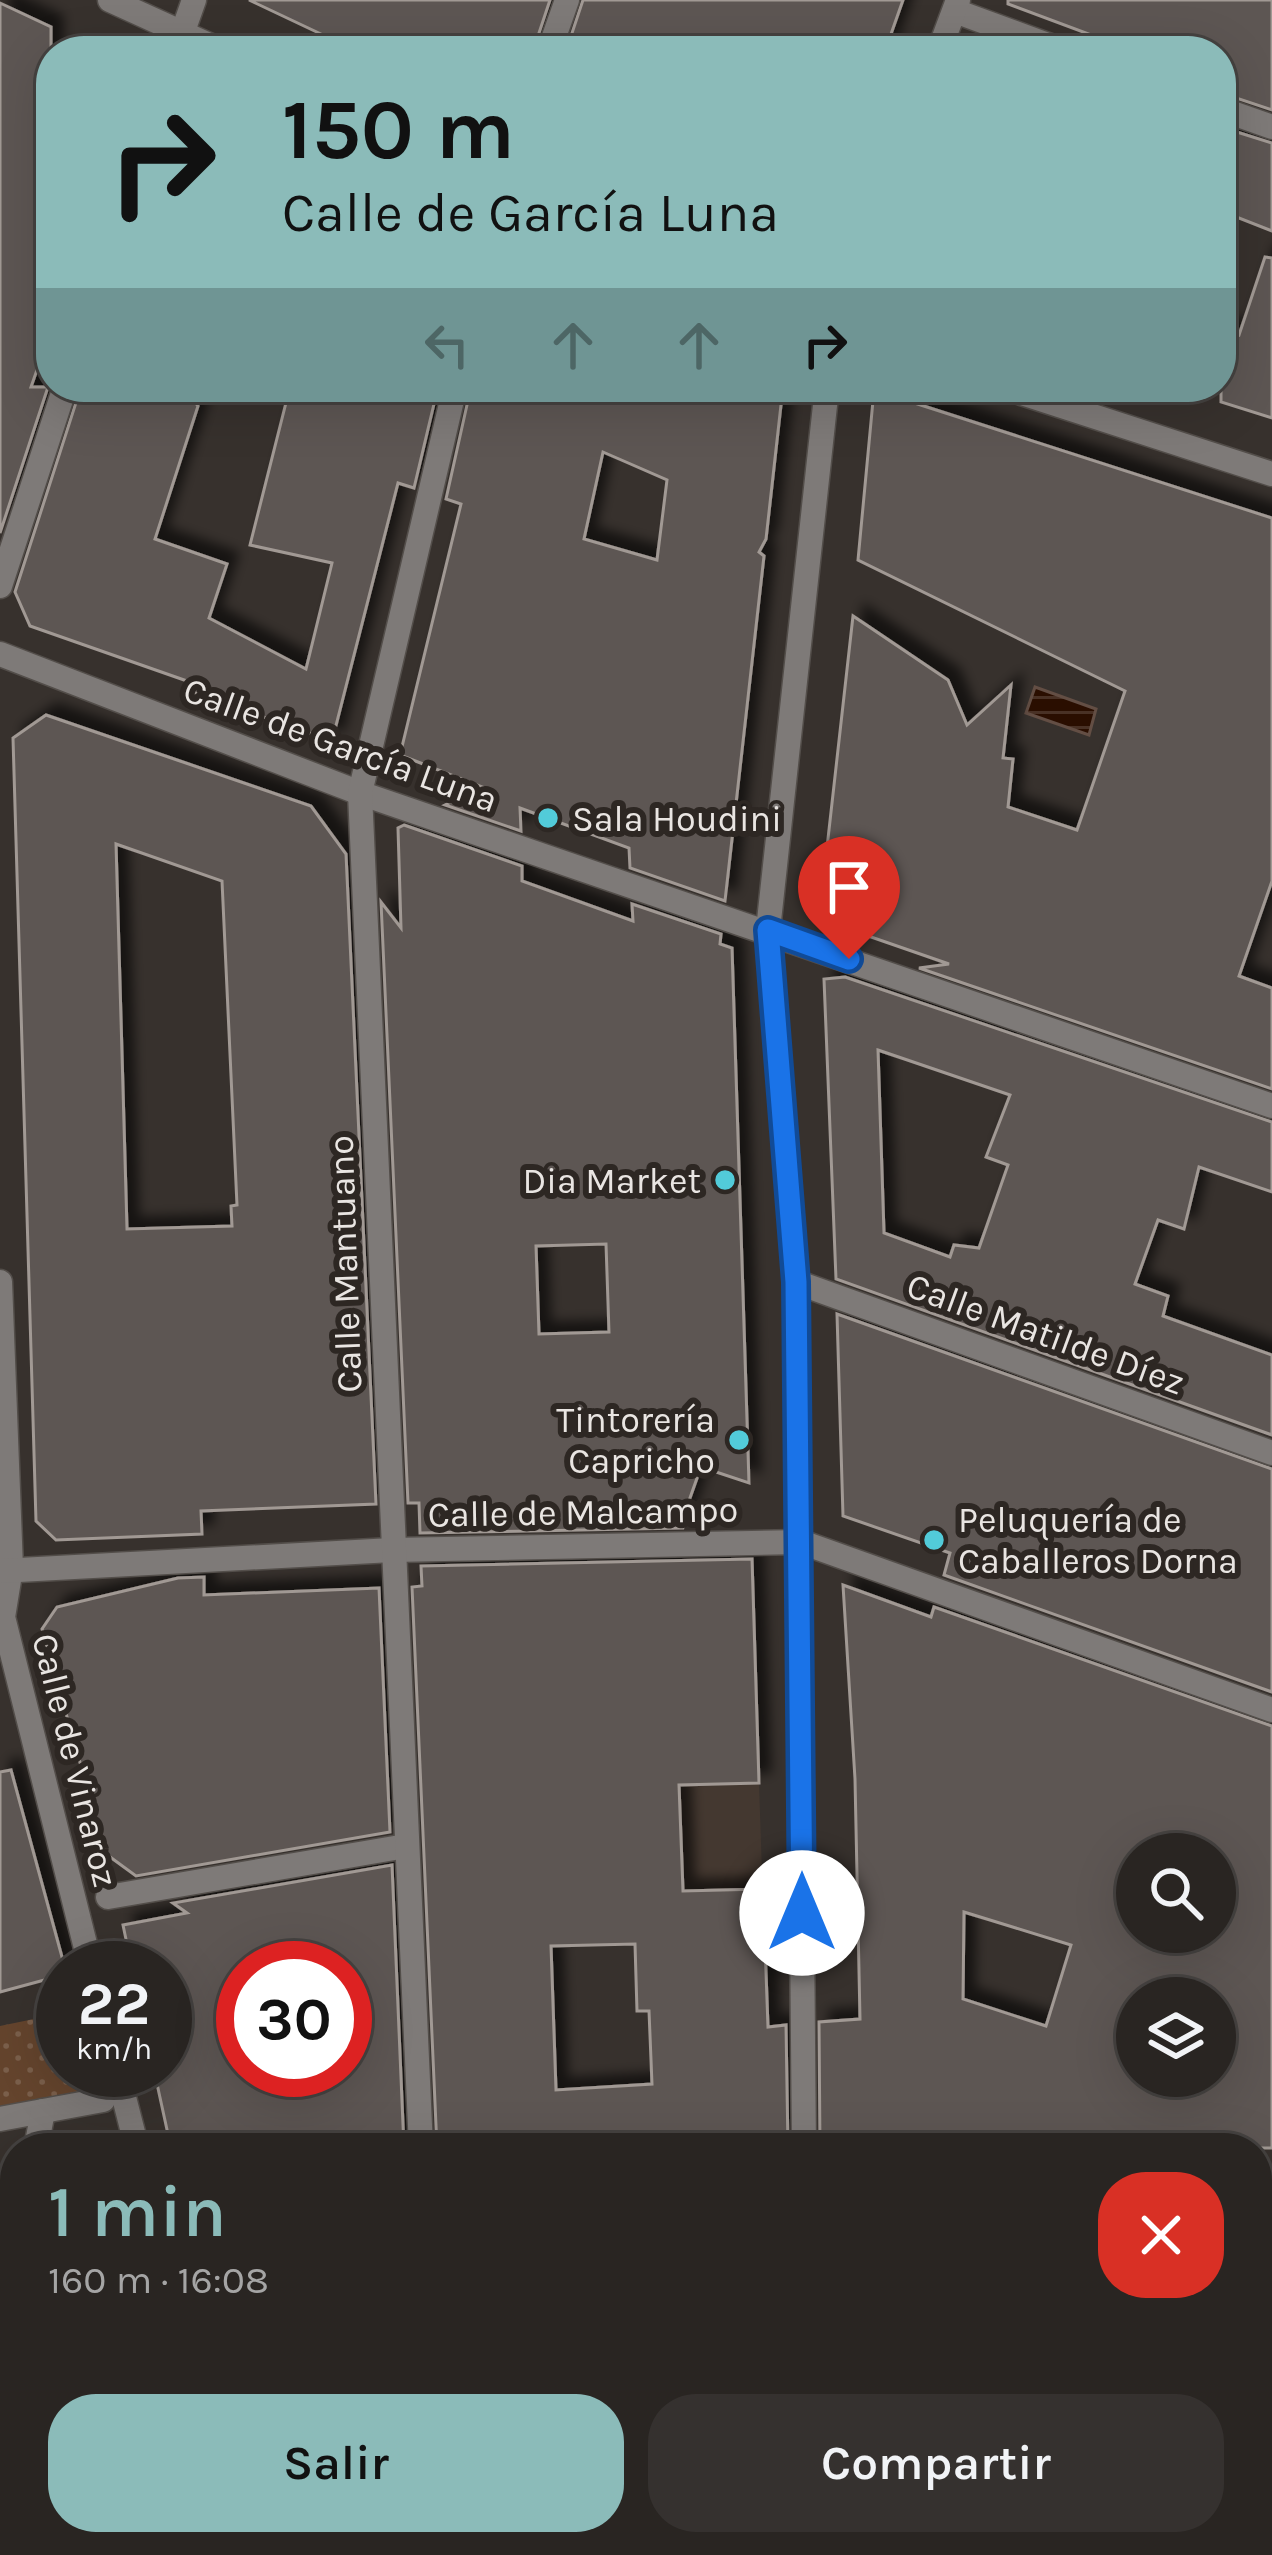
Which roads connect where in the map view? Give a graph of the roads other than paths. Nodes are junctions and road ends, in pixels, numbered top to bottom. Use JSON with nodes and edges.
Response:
{"nodes":[{"id":1,"x":110,"y":0,"type":"edge"},
{"id":2,"x":194,"y":0,"type":"edge"},
{"id":3,"x":567,"y":0,"type":"edge"},
{"id":4,"x":956,"y":5,"type":"edge"},
{"id":5,"x":169,"y":36,"type":"edge"},
{"id":6,"x":181,"y":36,"type":"edge"},
{"id":7,"x":554,"y":36,"type":"edge"},
{"id":8,"x":945,"y":36,"type":"edge"},
{"id":9,"x":1029,"y":36,"type":"edge"},
{"id":10,"x":1236,"y":115,"type":"edge"},
{"id":11,"x":1272,"y":128,"type":"edge"},
{"id":12,"x":60,"y":402,"type":"edge"},
{"id":13,"x":451,"y":402,"type":"edge"},
{"id":14,"x":825,"y":402,"type":"edge"},
{"id":15,"x":1049,"y":402,"type":"edge"},
{"id":16,"x":1272,"y":474,"type":"edge"},
{"id":17,"x":0,"y":586,"type":"edge"},
{"id":18,"x":0,"y":655,"type":"edge"},
{"id":19,"x":360,"y":794,"type":"junction"},
{"id":20,"x":768,"y":930,"type":"junction"},
{"id":21,"x":1272,"y":1106,"type":"edge"},
{"id":22,"x":0,"y":1282,"type":"edge"},
{"id":23,"x":796,"y":1282,"type":"junction"},
{"id":24,"x":1272,"y":1453,"type":"edge"},
{"id":25,"x":801,"y":1542,"type":"junction"},
{"id":26,"x":392,"y":1550,"type":"junction"},
{"id":27,"x":6,"y":1569,"type":"edge"},
{"id":28,"x":1272,"y":1710,"type":"edge"},
{"id":29,"x":406,"y":1846,"type":"junction"},
{"id":30,"x":108,"y":1897,"type":"dead end"},
{"id":31,"x":85,"y":1941,"type":"edge"},
{"id":32,"x":124,"y":2097,"type":"edge"},
{"id":33,"x":103,"y":2100,"type":"dead end"},
{"id":34,"x":43,"y":2111,"type":"junction"},
{"id":35,"x":0,"y":2120,"type":"edge"},
{"id":36,"x":39,"y":2133,"type":"edge"},
{"id":37,"x":133,"y":2133,"type":"edge"},
{"id":38,"x":421,"y":2133,"type":"edge"},
{"id":39,"x":804,"y":2133,"type":"edge"}],
"edges":[{"from":1,"to":5,"type":"street"},
{"from":2,"to":6,"type":"street"},
{"from":3,"to":7,"type":"street"},
{"from":4,"to":8,"type":"street"},
{"from":4,"to":9,"type":"street"},
{"from":10,"to":11,"type":"street"},
{"from":12,"to":17,"type":"street"},
{"from":13,"to":19,"type":"street","name":"Calle Mantuano"},
{"from":14,"to":20,"type":"street"},
{"from":15,"to":16,"type":"street"},
{"from":18,"to":19,"type":"street","name":"Calle de García Luna"},
{"from":19,"to":20,"type":"street","name":"Calle de García Luna"},
{"from":19,"to":26,"type":"street","name":"Calle Mantuano"},
{"from":20,"to":21,"type":"street","name":"Calle de García Luna"},
{"from":20,"to":23,"type":"street"},
{"from":22,"to":27,"type":"street","name":"Calle de Vinaroz"},
{"from":23,"to":24,"type":"street","name":"Calle Matilde Díez"},
{"from":23,"to":25,"type":"street"},
{"from":25,"to":26,"type":"street","name":"Calle de Malcampo"},
{"from":25,"to":28,"type":"street","name":"Calle de Malcampo"},
{"from":25,"to":39,"type":"street"},
{"from":26,"to":27,"type":"street","name":"Calle de Malcampo"},
{"from":26,"to":29,"type":"street","name":"Calle Mantuano"},
{"from":27,"to":31,"type":"street","name":"Calle de Vinaroz"},
{"from":29,"to":30,"type":"street"},
{"from":29,"to":38,"type":"street","name":"Calle Mantuano"},
{"from":32,"to":37,"type":"street"},
{"from":33,"to":34,"type":"street"},
{"from":34,"to":35,"type":"street"},
{"from":34,"to":36,"type":"street"}]}
